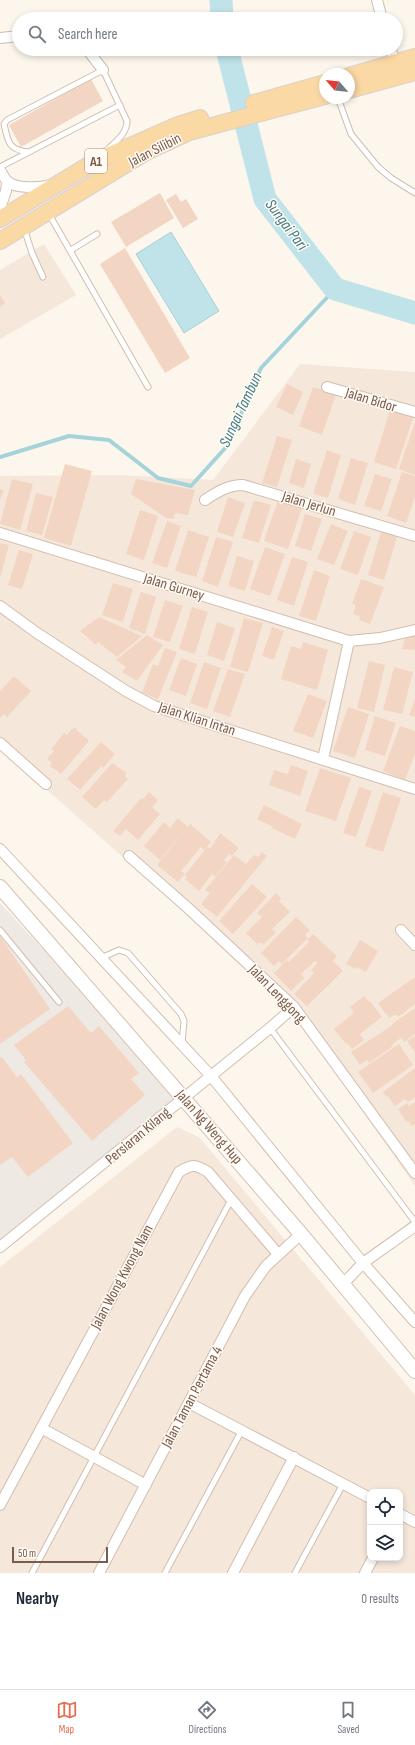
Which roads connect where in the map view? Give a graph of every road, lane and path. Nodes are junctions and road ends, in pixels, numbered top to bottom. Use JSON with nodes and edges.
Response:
{"nodes":[{"id":1,"x":377,"y":0,"type":"edge"},
{"id":2,"x":380,"y":12,"type":"edge"},
{"id":3,"x":12,"y":37,"type":"edge"},
{"id":4,"x":0,"y":38,"type":"edge"},
{"id":5,"x":92,"y":56,"type":"edge"},
{"id":6,"x":392,"y":56,"type":"edge"},
{"id":7,"x":415,"y":56,"type":"edge"},
{"id":8,"x":102,"y":70,"type":"junction"},
{"id":9,"x":415,"y":72,"type":"edge"},
{"id":10,"x":355,"y":73,"type":"edge"},
{"id":11,"x":319,"y":86,"type":"edge"},
{"id":12,"x":355,"y":88,"type":"edge"},
{"id":13,"x":319,"y":96,"type":"edge"},
{"id":14,"x":289,"y":99,"type":"junction"},
{"id":15,"x":340,"y":104,"type":"edge"},
{"id":16,"x":120,"y":105,"type":"junction"},
{"id":17,"x":184,"y":128,"type":"junction"},
{"id":18,"x":29,"y":152,"type":"junction"},
{"id":19,"x":94,"y":162,"type":"junction"},
{"id":20,"x":0,"y":167,"type":"edge"},
{"id":21,"x":0,"y":170,"type":"edge"},
{"id":22,"x":7,"y":182,"type":"junction"},
{"id":23,"x":60,"y":183,"type":"junction"},
{"id":24,"x":415,"y":193,"type":"edge"},
{"id":25,"x":0,"y":208,"type":"edge"},
{"id":26,"x":48,"y":212,"type":"junction"},
{"id":27,"x":0,"y":219,"type":"edge"},
{"id":28,"x":0,"y":224,"type":"edge"},
{"id":29,"x":24,"y":226,"type":"junction"},
{"id":30,"x":97,"y":234,"type":"dead end"},
{"id":31,"x":0,"y":241,"type":"edge"},
{"id":32,"x":71,"y":250,"type":"junction"},
{"id":33,"x":44,"y":277,"type":"dead end"},
{"id":34,"x":327,"y":386,"type":"dead end"},
{"id":35,"x":148,"y":387,"type":"dead end"},
{"id":36,"x":415,"y":412,"type":"edge"},
{"id":37,"x":205,"y":500,"type":"dead end"},
{"id":38,"x":0,"y":533,"type":"edge"},
{"id":39,"x":415,"y":536,"type":"edge"},
{"id":40,"x":0,"y":606,"type":"edge"},
{"id":41,"x":415,"y":630,"type":"edge"},
{"id":42,"x":349,"y":641,"type":"junction"},
{"id":43,"x":0,"y":743,"type":"edge"},
{"id":44,"x":324,"y":759,"type":"junction"},
{"id":45,"x":46,"y":784,"type":"dead end"},
{"id":46,"x":415,"y":789,"type":"edge"},
{"id":47,"x":0,"y":849,"type":"edge"},
{"id":48,"x":129,"y":856,"type":"dead end"},
{"id":49,"x":0,"y":887,"type":"edge"},
{"id":50,"x":0,"y":930,"type":"edge"},
{"id":51,"x":401,"y":930,"type":"dead end"},
{"id":52,"x":415,"y":945,"type":"edge"},
{"id":53,"x":101,"y":958,"type":"junction"},
{"id":54,"x":59,"y":1002,"type":"dead end"},
{"id":55,"x":294,"y":1007,"type":"junction"},
{"id":56,"x":270,"y":1028,"type":"junction"},
{"id":57,"x":182,"y":1045,"type":"junction"},
{"id":58,"x":211,"y":1076,"type":"junction"},
{"id":59,"x":184,"y":1098,"type":"junction"},
{"id":60,"x":415,"y":1172,"type":"edge"},
{"id":61,"x":231,"y":1199,"type":"junction"},
{"id":62,"x":415,"y":1222,"type":"edge"},
{"id":63,"x":415,"y":1226,"type":"edge"},
{"id":64,"x":301,"y":1234,"type":"junction"},
{"id":65,"x":0,"y":1247,"type":"edge"},
{"id":66,"x":278,"y":1254,"type":"junction"},
{"id":67,"x":364,"y":1263,"type":"junction"},
{"id":68,"x":343,"y":1284,"type":"junction"},
{"id":69,"x":415,"y":1322,"type":"edge"},
{"id":70,"x":415,"y":1371,"type":"edge"},
{"id":71,"x":189,"y":1403,"type":"junction"},
{"id":72,"x":41,"y":1428,"type":"junction"},
{"id":73,"x":242,"y":1430,"type":"junction"},
{"id":74,"x":294,"y":1457,"type":"junction"},
{"id":75,"x":94,"y":1458,"type":"junction"},
{"id":76,"x":343,"y":1484,"type":"junction"},
{"id":77,"x":146,"y":1485,"type":"junction"},
{"id":78,"x":4,"y":1490,"type":"edge"},
{"id":79,"x":367,"y":1496,"type":"edge"},
{"id":80,"x":0,"y":1505,"type":"edge"},
{"id":81,"x":403,"y":1516,"type":"edge"},
{"id":82,"x":415,"y":1522,"type":"edge"},
{"id":83,"x":371,"y":1561,"type":"edge"},
{"id":84,"x":32,"y":1573,"type":"edge"},
{"id":85,"x":99,"y":1573,"type":"edge"},
{"id":86,"x":165,"y":1573,"type":"edge"},
{"id":87,"x":233,"y":1573,"type":"edge"},
{"id":88,"x":295,"y":1573,"type":"edge"},
{"id":89,"x":365,"y":1573,"type":"edge"}],
"edges":[{"from":1,"to":2,"type":"street"},
{"from":3,"to":4,"type":"street"},
{"from":5,"to":8,"type":"street"},
{"from":6,"to":7,"type":"main road"},
{"from":6,"to":10,"type":"main road"},
{"from":8,"to":16,"type":"lane"},
{"from":8,"to":18,"type":"lane"},
{"from":9,"to":12,"type":"main road"},
{"from":11,"to":14,"type":"main road","name":"Jalan Silibin","number":"A1"},
{"from":13,"to":14,"type":"main road","name":"Jalan Silibin","number":"A1"},
{"from":14,"to":17,"type":"main road","name":"Jalan Silibin","number":"A1"},
{"from":15,"to":24,"type":"lane"},
{"from":16,"to":18,"type":"lane"},
{"from":16,"to":19,"type":"lane"},
{"from":17,"to":19,"type":"main road","name":"Jalan Silibin","number":"A1"},
{"from":17,"to":26,"type":"main road","name":"Jalan Silibin","number":"A1"},
{"from":18,"to":20,"type":"lane"},
{"from":19,"to":23,"type":"main road","name":"Jalan Silibin","number":"A1"},
{"from":21,"to":22,"type":"street"},
{"from":22,"to":23,"type":"street"},
{"from":22,"to":25,"type":"street"},
{"from":23,"to":27,"type":"main road","name":"Jalan Silibin","number":"A1"},
{"from":26,"to":29,"type":"main road","name":"Jalan Silibin","number":"A1"},
{"from":26,"to":32,"type":"lane"},
{"from":28,"to":29,"type":"main road"},
{"from":29,"to":31,"type":"main road","name":"Jalan Silibin","number":"A1"},
{"from":29,"to":33,"type":"lane"},
{"from":30,"to":32,"type":"lane"},
{"from":32,"to":35,"type":"lane"},
{"from":34,"to":36,"type":"street","name":"Jalan Bidor"},
{"from":37,"to":39,"type":"street","name":"Jalan Jerlun"},
{"from":38,"to":42,"type":"street","name":"Jalan Gurney"},
{"from":40,"to":44,"type":"street","name":"Jalan Klian Intan"},
{"from":41,"to":42,"type":"street"},
{"from":42,"to":44,"type":"street"},
{"from":43,"to":45,"type":"street"},
{"from":44,"to":46,"type":"street","name":"Jalan Klian Intan"},
{"from":47,"to":53,"type":"street"},
{"from":48,"to":55,"type":"street","name":"Jalan Lenggong"},
{"from":49,"to":59,"type":"main road","name":"Jalan Ng Weng Hup"},
{"from":50,"to":54,"type":"lane"},
{"from":51,"to":52,"type":"street"},
{"from":53,"to":57,"type":"street"},
{"from":53,"to":57,"type":"lane"},
{"from":55,"to":56,"type":"street","name":"Persiaran Kilang"},
{"from":55,"to":60,"type":"street","name":"Jalan Lenggong"},
{"from":56,"to":58,"type":"street","name":"Persiaran Kilang"},
{"from":56,"to":62,"type":"lane"},
{"from":57,"to":58,"type":"street"},
{"from":58,"to":59,"type":"street","name":"Persiaran Kilang"},
{"from":58,"to":67,"type":"street"},
{"from":59,"to":64,"type":"main road","name":"Jalan Ng Weng Hup"},
{"from":59,"to":65,"type":"street","name":"Persiaran Kilang"},
{"from":61,"to":66,"type":"street","name":"Jalan Wong Kwong Nam"},
{"from":61,"to":72,"type":"street","name":"Jalan Wong Kwong Nam"},
{"from":61,"to":75,"type":"lane"},
{"from":63,"to":67,"type":"street"},
{"from":64,"to":66,"type":"street","name":"Jalan Taman Pertama 4"},
{"from":64,"to":68,"type":"main road","name":"Jalan Ng Weng Hup"},
{"from":66,"to":71,"type":"street","name":"Jalan Taman Pertama 4"},
{"from":67,"to":68,"type":"street"},
{"from":67,"to":69,"type":"street"},
{"from":68,"to":70,"type":"main road","name":"Jalan Ng Weng Hup"},
{"from":71,"to":73,"type":"street"},
{"from":71,"to":77,"type":"street","name":"Jalan Taman Pertama 4"},
{"from":72,"to":75,"type":"street"},
{"from":72,"to":78,"type":"street","name":"Jalan Wong Kwong Nam"},
{"from":73,"to":74,"type":"street"},
{"from":73,"to":86,"type":"lane"},
{"from":74,"to":76,"type":"street"},
{"from":74,"to":87,"type":"street"},
{"from":75,"to":77,"type":"street"},
{"from":75,"to":84,"type":"lane"},
{"from":76,"to":79,"type":"street"},
{"from":76,"to":88,"type":"lane"},
{"from":77,"to":85,"type":"street","name":"Jalan Taman Pertama 4"},
{"from":78,"to":80,"type":"street","name":"Jalan Wong Kwong Nam"},
{"from":81,"to":82,"type":"street"},
{"from":83,"to":89,"type":"street"}]}
